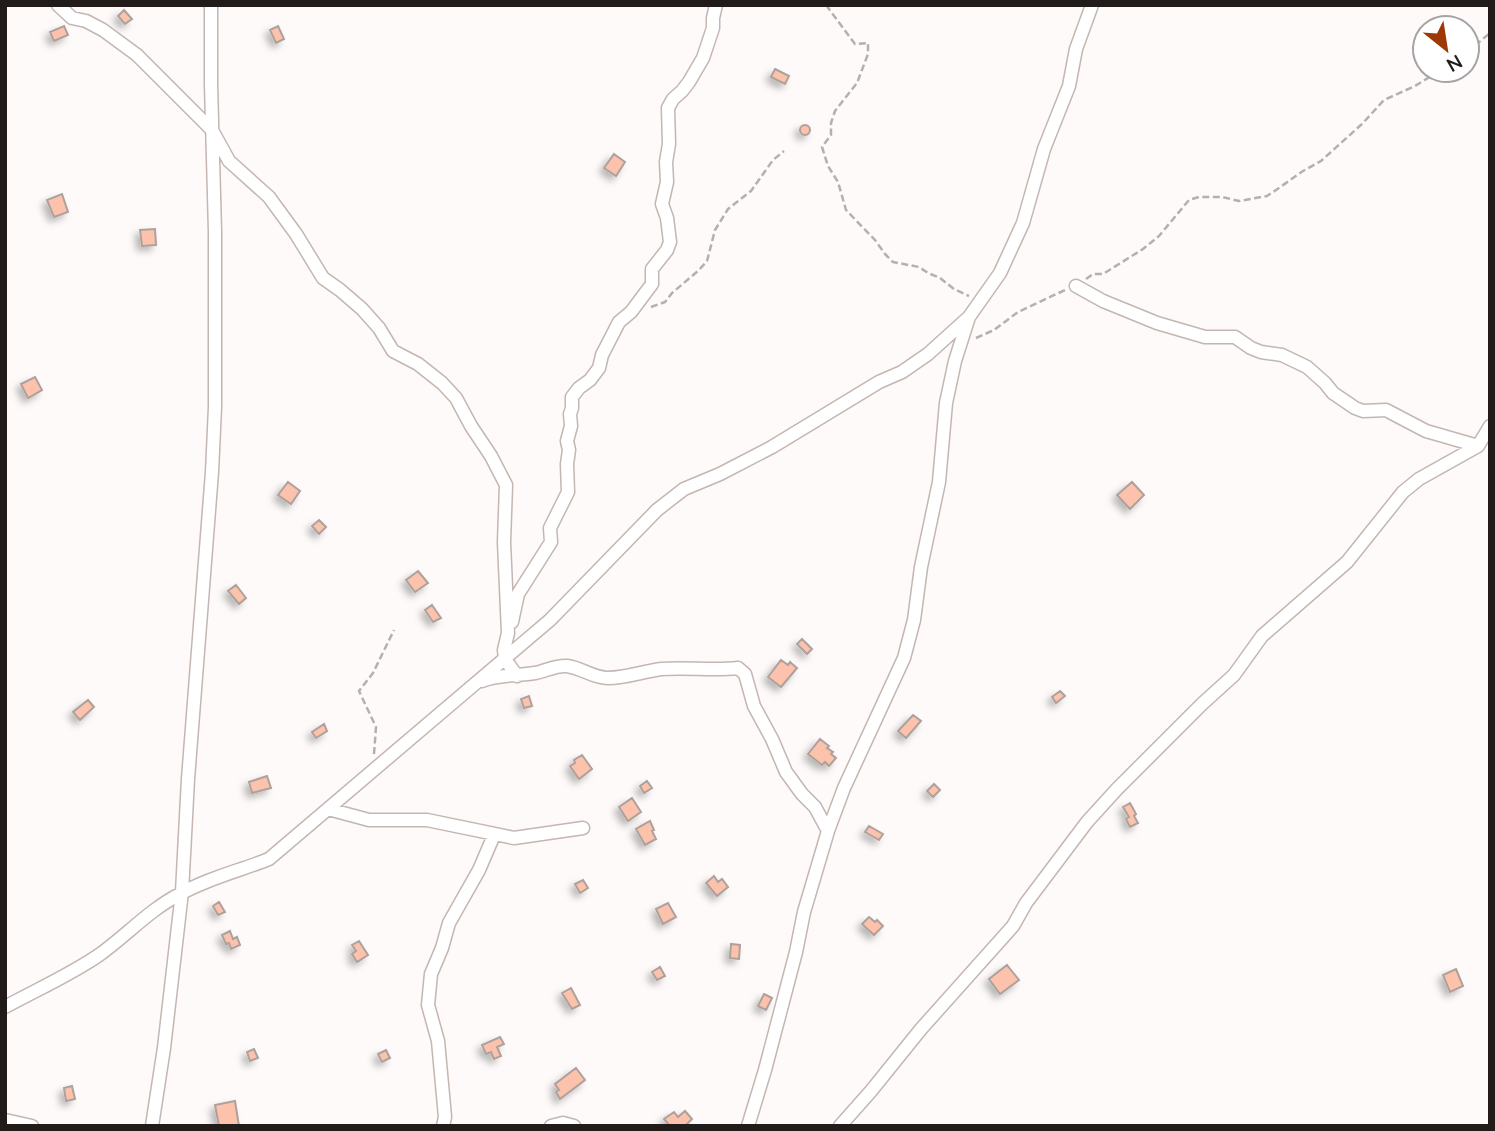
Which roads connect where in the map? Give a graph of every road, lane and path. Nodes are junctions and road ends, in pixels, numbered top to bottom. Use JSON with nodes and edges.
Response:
{"nodes":[{"id":1,"x":58,"y":5,"type":"edge"},
{"id":2,"x":211,"y":5,"type":"edge"},
{"id":3,"x":716,"y":5,"type":"edge"},
{"id":4,"x":826,"y":5,"type":"edge"},
{"id":5,"x":1092,"y":5,"type":"edge"},
{"id":6,"x":1418,"y":84,"type":"edge"},
{"id":7,"x":212,"y":130,"type":"junction"},
{"id":8,"x":784,"y":151,"type":"dead end"},
{"id":9,"x":1076,"y":286,"type":"junction"},
{"id":10,"x":982,"y":297,"type":"junction"},
{"id":11,"x":631,"y":312,"type":"junction"},
{"id":12,"x":969,"y":317,"type":"junction"},
{"id":13,"x":960,"y":345,"type":"junction"},
{"id":14,"x":1490,"y":426,"type":"edge"},
{"id":15,"x":1478,"y":446,"type":"junction"},
{"id":16,"x":394,"y":630,"type":"dead end"},
{"id":17,"x":508,"y":633,"type":"junction"},
{"id":18,"x":505,"y":659,"type":"junction"},
{"id":19,"x":517,"y":676,"type":"junction"},
{"id":20,"x":478,"y":682,"type":"junction"},
{"id":21,"x":374,"y":771,"type":"junction"},
{"id":22,"x":328,"y":809,"type":"junction"},
{"id":23,"x":583,"y":828,"type":"dead end"},
{"id":24,"x":828,"y":831,"type":"junction"},
{"id":25,"x":494,"y":835,"type":"junction"},
{"id":26,"x":182,"y":892,"type":"junction"},
{"id":27,"x":5,"y":1007,"type":"edge"},
{"id":28,"x":5,"y":1120,"type":"edge"},
{"id":29,"x":32,"y":1126,"type":"edge"},
{"id":30,"x":152,"y":1126,"type":"edge"},
{"id":31,"x":443,"y":1126,"type":"edge"},
{"id":32,"x":551,"y":1126,"type":"edge"},
{"id":33,"x":574,"y":1126,"type":"edge"},
{"id":34,"x":748,"y":1126,"type":"edge"},
{"id":35,"x":839,"y":1126,"type":"edge"}],
"edges":[{"from":1,"to":7,"type":"street"},
{"from":2,"to":7,"type":"street"},
{"from":3,"to":11,"type":"street"},
{"from":4,"to":10,"type":"path"},
{"from":5,"to":10,"type":"street"},
{"from":6,"to":9,"type":"path"},
{"from":7,"to":17,"type":"street"},
{"from":7,"to":26,"type":"street"},
{"from":8,"to":11,"type":"path"},
{"from":9,"to":13,"type":"path"},
{"from":9,"to":15,"type":"street"},
{"from":10,"to":12,"type":"street"},
{"from":11,"to":17,"type":"street"},
{"from":12,"to":13,"type":"street"},
{"from":12,"to":18,"type":"street"},
{"from":13,"to":24,"type":"street"},
{"from":14,"to":15,"type":"street"},
{"from":15,"to":35,"type":"street"},
{"from":16,"to":21,"type":"path"},
{"from":17,"to":18,"type":"street"},
{"from":18,"to":19,"type":"street"},
{"from":18,"to":20,"type":"street"},
{"from":19,"to":20,"type":"street"},
{"from":19,"to":24,"type":"street"},
{"from":20,"to":21,"type":"street"},
{"from":21,"to":22,"type":"street"},
{"from":22,"to":25,"type":"street"},
{"from":22,"to":26,"type":"street"},
{"from":23,"to":25,"type":"street"},
{"from":24,"to":34,"type":"street"},
{"from":25,"to":31,"type":"street"},
{"from":26,"to":27,"type":"street"},
{"from":26,"to":30,"type":"street"},
{"from":28,"to":29,"type":"street"},
{"from":32,"to":33,"type":"street"}]}
